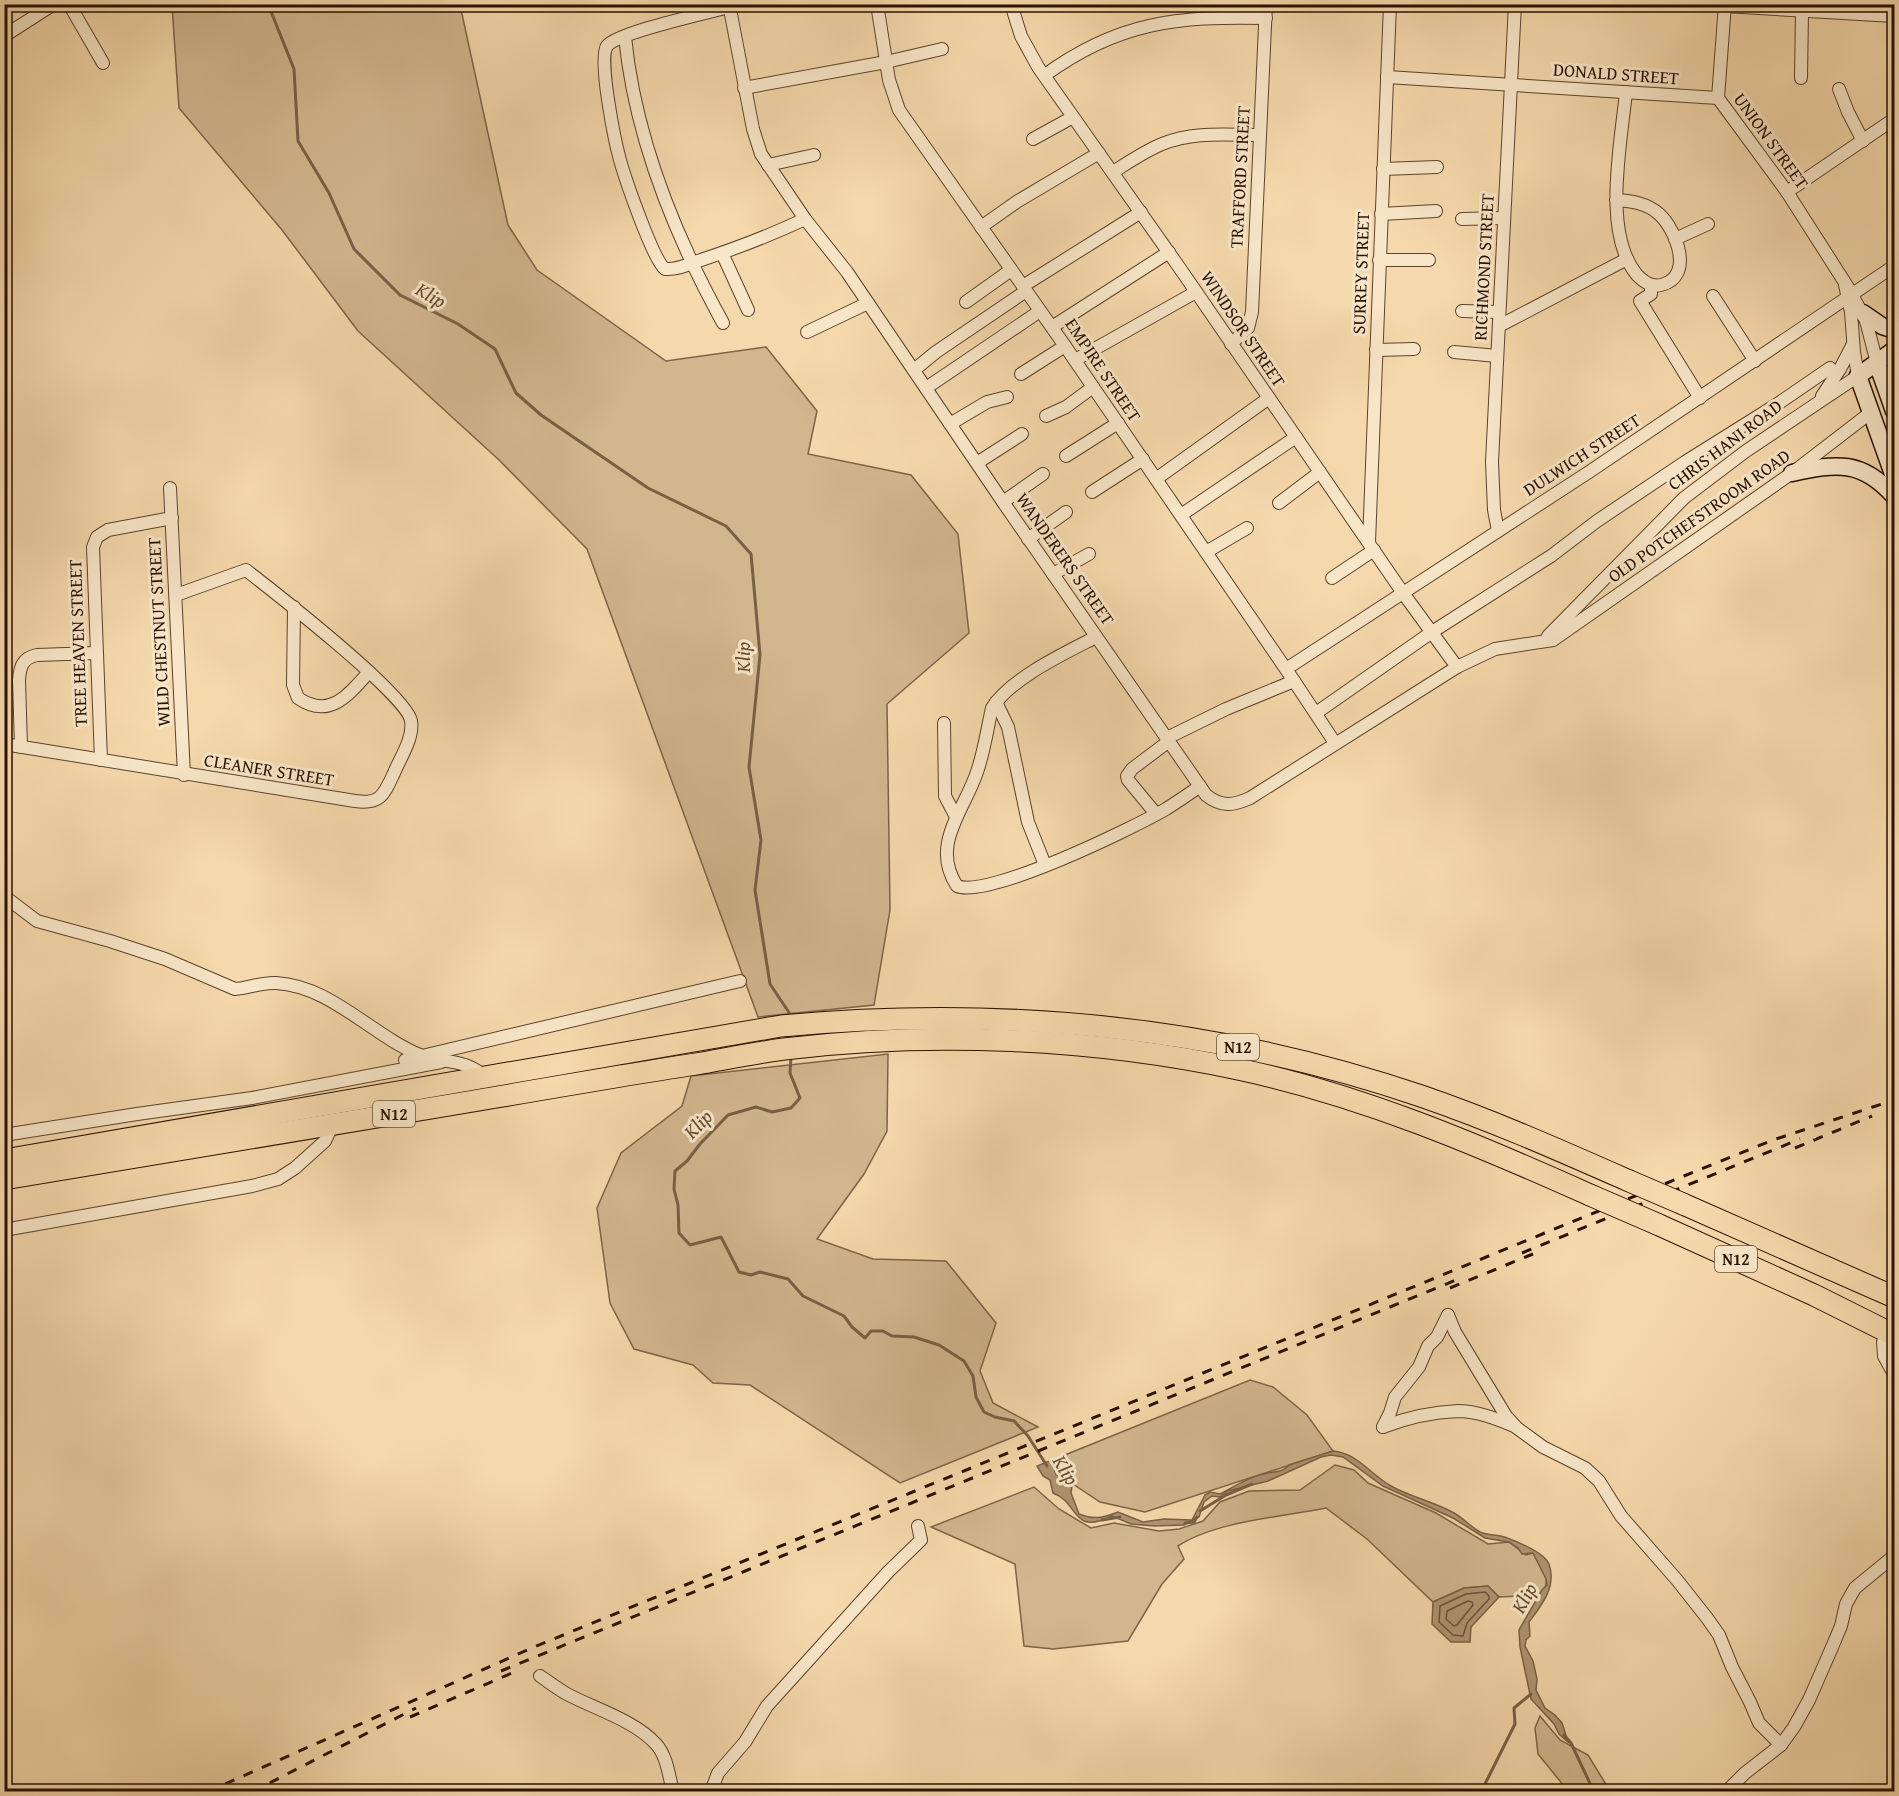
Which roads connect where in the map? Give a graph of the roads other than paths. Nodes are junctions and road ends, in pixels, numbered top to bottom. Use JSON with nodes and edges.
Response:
{"nodes":[{"id":1,"x":54,"y":4,"type":"edge"},
{"id":2,"x":69,"y":4,"type":"edge"},
{"id":3,"x":877,"y":4,"type":"edge"},
{"id":4,"x":1011,"y":4,"type":"edge"},
{"id":5,"x":1266,"y":4,"type":"edge"},
{"id":6,"x":1390,"y":4,"type":"edge"},
{"id":7,"x":1515,"y":4,"type":"edge"},
{"id":8,"x":1725,"y":5,"type":"edge"},
{"id":9,"x":729,"y":6,"type":"edge"},
{"id":10,"x":1802,"y":11,"type":"junction"},
{"id":11,"x":1894,"y":16,"type":"edge"},
{"id":12,"x":1266,"y":18,"type":"junction"},
{"id":13,"x":4,"y":36,"type":"edge"},
{"id":14,"x":625,"y":37,"type":"junction"},
{"id":15,"x":942,"y":49,"type":"dead end"},
{"id":16,"x":886,"y":62,"type":"junction"},
{"id":17,"x":103,"y":63,"type":"dead end"},
{"id":18,"x":1045,"y":75,"type":"junction"},
{"id":19,"x":1387,"y":77,"type":"junction"},
{"id":20,"x":1801,"y":78,"type":"dead end"},
{"id":21,"x":1511,"y":85,"type":"junction"},
{"id":22,"x":744,"y":88,"type":"junction"},
{"id":23,"x":1839,"y":89,"type":"dead end"},
{"id":24,"x":1626,"y":92,"type":"junction"},
{"id":25,"x":1718,"y":98,"type":"junction"},
{"id":26,"x":1073,"y":117,"type":"junction"},
{"id":27,"x":1894,"y":119,"type":"edge"},
{"id":28,"x":1260,"y":135,"type":"junction"},
{"id":29,"x":1033,"y":139,"type":"dead end"},
{"id":30,"x":1863,"y":141,"type":"junction"},
{"id":31,"x":1099,"y":153,"type":"junction"},
{"id":32,"x":814,"y":155,"type":"dead end"},
{"id":33,"x":768,"y":165,"type":"junction"},
{"id":34,"x":1437,"y":167,"type":"dead end"},
{"id":35,"x":1383,"y":169,"type":"junction"},
{"id":36,"x":1113,"y":172,"type":"junction"},
{"id":37,"x":1787,"y":192,"type":"junction"},
{"id":38,"x":1616,"y":200,"type":"junction"},
{"id":39,"x":1436,"y":211,"type":"dead end"},
{"id":40,"x":1141,"y":212,"type":"junction"},
{"id":41,"x":1381,"y":214,"type":"junction"},
{"id":42,"x":1504,"y":218,"type":"junction"},
{"id":43,"x":805,"y":219,"type":"junction"},
{"id":44,"x":1462,"y":219,"type":"dead end"},
{"id":45,"x":1708,"y":224,"type":"dead end"},
{"id":46,"x":981,"y":227,"type":"junction"},
{"id":47,"x":1675,"y":239,"type":"junction"},
{"id":48,"x":1169,"y":252,"type":"junction"},
{"id":49,"x":722,"y":253,"type":"junction"},
{"id":50,"x":1627,"y":259,"type":"junction"},
{"id":51,"x":1379,"y":260,"type":"junction"},
{"id":52,"x":1429,"y":260,"type":"dead end"},
{"id":53,"x":692,"y":263,"type":"junction"},
{"id":54,"x":1894,"y":266,"type":"edge"},
{"id":55,"x":1011,"y":270,"type":"junction"},
{"id":56,"x":1651,"y":286,"type":"junction"},
{"id":57,"x":1024,"y":289,"type":"junction"},
{"id":58,"x":1196,"y":292,"type":"junction"},
{"id":59,"x":1849,"y":293,"type":"junction"},
{"id":60,"x":1713,"y":296,"type":"dead end"},
{"id":61,"x":966,"y":302,"type":"dead end"},
{"id":62,"x":868,"y":303,"type":"junction"},
{"id":63,"x":748,"y":310,"type":"dead end"},
{"id":64,"x":1040,"y":310,"type":"junction"},
{"id":65,"x":1461,"y":311,"type":"dead end"},
{"id":66,"x":1499,"y":312,"type":"junction"},
{"id":67,"x":1863,"y":313,"type":"junction"},
{"id":68,"x":723,"y":323,"type":"dead end"},
{"id":69,"x":1499,"y":326,"type":"junction"},
{"id":70,"x":1052,"y":327,"type":"junction"},
{"id":71,"x":1892,"y":327,"type":"edge"},
{"id":72,"x":807,"y":332,"type":"dead end"},
{"id":73,"x":1231,"y":344,"type":"junction"},
{"id":74,"x":1853,"y":344,"type":"junction"},
{"id":75,"x":1065,"y":346,"type":"junction"},
{"id":76,"x":1414,"y":349,"type":"dead end"},
{"id":77,"x":1376,"y":350,"type":"junction"},
{"id":78,"x":1894,"y":350,"type":"edge"},
{"id":79,"x":1454,"y":352,"type":"dead end"},
{"id":80,"x":1497,"y":356,"type":"junction"},
{"id":81,"x":1075,"y":360,"type":"junction"},
{"id":82,"x":1755,"y":361,"type":"junction"},
{"id":83,"x":1877,"y":363,"type":"junction"},
{"id":84,"x":1830,"y":368,"type":"dead end"},
{"id":85,"x":914,"y":370,"type":"junction"},
{"id":86,"x":1021,"y":374,"type":"dead end"},
{"id":87,"x":1858,"y":375,"type":"junction"},
{"id":88,"x":1093,"y":387,"type":"junction"},
{"id":89,"x":926,"y":388,"type":"junction"},
{"id":90,"x":1007,"y":397,"type":"dead end"},
{"id":91,"x":1269,"y":398,"type":"junction"},
{"id":92,"x":1700,"y":398,"type":"junction"},
{"id":93,"x":1818,"y":402,"type":"junction"},
{"id":94,"x":1893,"y":403,"type":"edge"},
{"id":95,"x":1870,"y":413,"type":"junction"},
{"id":96,"x":1046,"y":416,"type":"dead end"},
{"id":97,"x":950,"y":423,"type":"junction"},
{"id":98,"x":1118,"y":423,"type":"junction"},
{"id":99,"x":1022,"y":434,"type":"dead end"},
{"id":100,"x":1296,"y":437,"type":"junction"},
{"id":101,"x":1066,"y":456,"type":"dead end"},
{"id":102,"x":1143,"y":459,"type":"junction"},
{"id":103,"x":977,"y":463,"type":"junction"},
{"id":104,"x":1320,"y":472,"type":"junction"},
{"id":105,"x":1792,"y":473,"type":"junction"},
{"id":106,"x":1042,"y":474,"type":"dead end"},
{"id":107,"x":1894,"y":477,"type":"edge"},
{"id":108,"x":1156,"y":479,"type":"junction"},
{"id":109,"x":170,"y":488,"type":"dead end"},
{"id":110,"x":1092,"y":492,"type":"dead end"},
{"id":111,"x":1894,"y":496,"type":"edge"},
{"id":112,"x":1003,"y":502,"type":"junction"},
{"id":113,"x":1279,"y":503,"type":"dead end"},
{"id":114,"x":1066,"y":512,"type":"dead end"},
{"id":115,"x":1181,"y":515,"type":"junction"},
{"id":116,"x":172,"y":518,"type":"junction"},
{"id":117,"x":1247,"y":528,"type":"dead end"},
{"id":118,"x":1498,"y":531,"type":"junction"},
{"id":119,"x":1028,"y":539,"type":"junction"},
{"id":120,"x":1372,"y":546,"type":"junction"},
{"id":121,"x":1206,"y":552,"type":"junction"},
{"id":122,"x":1089,"y":554,"type":"dead end"},
{"id":123,"x":1053,"y":574,"type":"junction"},
{"id":124,"x":1332,"y":578,"type":"dead end"},
{"id":125,"x":1403,"y":593,"type":"junction"},
{"id":126,"x":176,"y":595,"type":"junction"},
{"id":127,"x":294,"y":607,"type":"junction"},
{"id":128,"x":1431,"y":632,"type":"junction"},
{"id":129,"x":1096,"y":636,"type":"junction"},
{"id":130,"x":1545,"y":642,"type":"junction"},
{"id":131,"x":96,"y":653,"type":"junction"},
{"id":132,"x":1458,"y":667,"type":"junction"},
{"id":133,"x":1286,"y":669,"type":"junction"},
{"id":134,"x":369,"y":672,"type":"junction"},
{"id":135,"x":1294,"y":681,"type":"junction"},
{"id":136,"x":996,"y":702,"type":"junction"},
{"id":137,"x":1316,"y":713,"type":"junction"},
{"id":138,"x":944,"y":723,"type":"dead end"},
{"id":139,"x":1168,"y":739,"type":"junction"},
{"id":140,"x":1335,"y":743,"type":"junction"},
{"id":141,"x":4,"y":744,"type":"edge"},
{"id":142,"x":21,"y":747,"type":"junction"},
{"id":143,"x":101,"y":760,"type":"junction"},
{"id":144,"x":184,"y":775,"type":"junction"},
{"id":145,"x":1200,"y":786,"type":"junction"},
{"id":146,"x":1156,"y":814,"type":"junction"},
{"id":147,"x":956,"y":817,"type":"junction"},
{"id":148,"x":1045,"y":865,"type":"junction"},
{"id":149,"x":4,"y":896,"type":"edge"},
{"id":150,"x":741,"y":981,"type":"dead end"},
{"id":151,"x":421,"y":1056,"type":"junction"},
{"id":152,"x":405,"y":1060,"type":"dead end"},
{"id":153,"x":446,"y":1061,"type":"junction"},
{"id":154,"x":486,"y":1076,"type":"junction"},
{"id":155,"x":333,"y":1124,"type":"junction"},
{"id":156,"x":4,"y":1135,"type":"edge"},
{"id":157,"x":4,"y":1160,"type":"edge"},
{"id":158,"x":4,"y":1179,"type":"edge"},
{"id":159,"x":4,"y":1230,"type":"edge"},
{"id":160,"x":1837,"y":1271,"type":"junction"},
{"id":161,"x":1894,"y":1292,"type":"edge"},
{"id":162,"x":1894,"y":1297,"type":"edge"},
{"id":163,"x":1891,"y":1335,"type":"edge"},
{"id":164,"x":1894,"y":1374,"type":"edge"},
{"id":165,"x":1518,"y":1428,"type":"junction"},
{"id":166,"x":918,"y":1526,"type":"dead end"},
{"id":167,"x":1894,"y":1556,"type":"edge"},
{"id":168,"x":540,"y":1676,"type":"dead end"},
{"id":169,"x":1781,"y":1745,"type":"junction"},
{"id":170,"x":673,"y":1791,"type":"edge"},
{"id":171,"x":711,"y":1791,"type":"edge"},
{"id":172,"x":1726,"y":1791,"type":"edge"}],
"edges":[{"from":1,"to":13,"type":"street"},
{"from":2,"to":17,"type":"street"},
{"from":3,"to":16,"type":"street","name":"EMPIRE STREET"},
{"from":4,"to":18,"type":"street","name":"WINDSOR STREET"},
{"from":5,"to":12,"type":"street","name":"TRAFFORD STREET"},
{"from":6,"to":19,"type":"street","name":"SURREY STREET"},
{"from":7,"to":21,"type":"street","name":"RICHMOND STREET"},
{"from":8,"to":10,"type":"street"},
{"from":8,"to":25,"type":"street","name":"UNION STREET"},
{"from":9,"to":14,"type":"street"},
{"from":9,"to":22,"type":"street","name":"WANDERERS STREET"},
{"from":10,"to":11,"type":"street"},
{"from":10,"to":20,"type":"street"},
{"from":12,"to":18,"type":"street"},
{"from":12,"to":28,"type":"street","name":"TRAFFORD STREET"},
{"from":14,"to":53,"type":"street"},
{"from":14,"to":53,"type":"street"},
{"from":15,"to":16,"type":"street"},
{"from":16,"to":22,"type":"street"},
{"from":16,"to":46,"type":"street","name":"EMPIRE STREET"},
{"from":18,"to":26,"type":"street","name":"WINDSOR STREET"},
{"from":19,"to":21,"type":"street","name":"DONALD STREET"},
{"from":19,"to":35,"type":"street","name":"SURREY STREET"},
{"from":21,"to":24,"type":"street","name":"DONALD STREET"},
{"from":21,"to":42,"type":"street","name":"RICHMOND STREET"},
{"from":22,"to":33,"type":"street","name":"WANDERERS STREET"},
{"from":23,"to":30,"type":"street"},
{"from":24,"to":25,"type":"street","name":"DONALD STREET"},
{"from":24,"to":38,"type":"street"},
{"from":25,"to":37,"type":"street","name":"UNION STREET"},
{"from":26,"to":29,"type":"street"},
{"from":26,"to":31,"type":"street","name":"WINDSOR STREET"},
{"from":27,"to":30,"type":"street"},
{"from":28,"to":36,"type":"street"},
{"from":28,"to":73,"type":"street","name":"TRAFFORD STREET"},
{"from":30,"to":37,"type":"street"},
{"from":31,"to":36,"type":"street","name":"WINDSOR STREET"},
{"from":31,"to":46,"type":"street"},
{"from":32,"to":33,"type":"street"},
{"from":33,"to":43,"type":"street","name":"WANDERERS STREET"},
{"from":34,"to":35,"type":"street"},
{"from":35,"to":41,"type":"street","name":"SURREY STREET"},
{"from":36,"to":40,"type":"street","name":"WINDSOR STREET"},
{"from":37,"to":59,"type":"street","name":"UNION STREET"},
{"from":38,"to":47,"type":"street"},
{"from":38,"to":50,"type":"street"},
{"from":39,"to":41,"type":"street"},
{"from":40,"to":48,"type":"street","name":"WINDSOR STREET"},
{"from":40,"to":57,"type":"street"},
{"from":41,"to":51,"type":"street","name":"SURREY STREET"},
{"from":42,"to":44,"type":"street"},
{"from":42,"to":66,"type":"street","name":"RICHMOND STREET"},
{"from":43,"to":49,"type":"street"},
{"from":43,"to":62,"type":"street","name":"WANDERERS STREET"},
{"from":45,"to":47,"type":"street"},
{"from":46,"to":55,"type":"street","name":"EMPIRE STREET"},
{"from":47,"to":56,"type":"street"},
{"from":48,"to":58,"type":"street","name":"WINDSOR STREET"},
{"from":48,"to":70,"type":"street"},
{"from":49,"to":53,"type":"street"},
{"from":49,"to":63,"type":"street"},
{"from":50,"to":56,"type":"street"},
{"from":50,"to":69,"type":"street"},
{"from":51,"to":52,"type":"street"},
{"from":51,"to":77,"type":"street","name":"SURREY STREET"},
{"from":53,"to":68,"type":"street"},
{"from":54,"to":59,"type":"street","name":"DULWICH STREET"},
{"from":55,"to":57,"type":"street","name":"EMPIRE STREET"},
{"from":55,"to":61,"type":"street"},
{"from":56,"to":92,"type":"street"},
{"from":57,"to":64,"type":"street","name":"EMPIRE STREET"},
{"from":57,"to":85,"type":"street"},
{"from":58,"to":73,"type":"street","name":"WINDSOR STREET"},
{"from":58,"to":81,"type":"street"},
{"from":59,"to":67,"type":"street","name":"UNION STREET"},
{"from":59,"to":74,"type":"street","name":"UNION STREET"},
{"from":59,"to":82,"type":"street","name":"DULWICH STREET"},
{"from":60,"to":82,"type":"street"},
{"from":62,"to":72,"type":"street"},
{"from":62,"to":85,"type":"street","name":"WANDERERS STREET"},
{"from":64,"to":70,"type":"street","name":"EMPIRE STREET"},
{"from":64,"to":89,"type":"street"},
{"from":65,"to":66,"type":"street"},
{"from":66,"to":69,"type":"street","name":"RICHMOND STREET"},
{"from":67,"to":71,"type":"main road"},
{"from":67,"to":83,"type":"street","name":"UNION STREET"},
{"from":69,"to":80,"type":"street","name":"RICHMOND STREET"},
{"from":70,"to":75,"type":"street","name":"EMPIRE STREET"},
{"from":73,"to":91,"type":"street","name":"WINDSOR STREET"},
{"from":74,"to":87,"type":"street","name":"UNION STREET"},
{"from":74,"to":93,"type":"street"},
{"from":75,"to":81,"type":"street","name":"EMPIRE STREET"},
{"from":75,"to":86,"type":"street"},
{"from":76,"to":77,"type":"street"},
{"from":77,"to":120,"type":"street","name":"SURREY STREET"},
{"from":78,"to":83,"type":"main road","name":"CHRIS HANI ROAD"},
{"from":79,"to":80,"type":"street"},
{"from":80,"to":118,"type":"street","name":"RICHMOND STREET"},
{"from":81,"to":88,"type":"street","name":"EMPIRE STREET"},
{"from":82,"to":92,"type":"street","name":"DULWICH STREET"},
{"from":83,"to":87,"type":"main road","name":"CHRIS HANI ROAD"},
{"from":83,"to":94,"type":"main road"},
{"from":84,"to":128,"type":"street"},
{"from":85,"to":89,"type":"street","name":"WANDERERS STREET"},
{"from":87,"to":93,"type":"street","name":"CHRIS HANI ROAD"},
{"from":87,"to":95,"type":"main road"},
{"from":88,"to":96,"type":"street"},
{"from":88,"to":98,"type":"street","name":"EMPIRE STREET"},
{"from":89,"to":97,"type":"street","name":"WANDERERS STREET"},
{"from":90,"to":97,"type":"street"},
{"from":91,"to":100,"type":"street","name":"WINDSOR STREET"},
{"from":91,"to":108,"type":"street"},
{"from":92,"to":118,"type":"street","name":"DULWICH STREET"},
{"from":93,"to":130,"type":"street","name":"CHRIS HANI ROAD"},
{"from":94,"to":95,"type":"main road"},
{"from":95,"to":105,"type":"street","name":"OLD POTCHEFSTROOM ROAD"},
{"from":95,"to":107,"type":"main road"},
{"from":97,"to":103,"type":"street","name":"WANDERERS STREET"},
{"from":98,"to":101,"type":"street"},
{"from":98,"to":102,"type":"street","name":"EMPIRE STREET"},
{"from":99,"to":103,"type":"street"},
{"from":100,"to":104,"type":"street","name":"WINDSOR STREET"},
{"from":100,"to":115,"type":"street"},
{"from":102,"to":108,"type":"street","name":"EMPIRE STREET"},
{"from":102,"to":110,"type":"street"},
{"from":103,"to":112,"type":"street","name":"WANDERERS STREET"},
{"from":104,"to":113,"type":"street"},
{"from":104,"to":120,"type":"street","name":"WINDSOR STREET"},
{"from":105,"to":111,"type":"main road"},
{"from":105,"to":130,"type":"street","name":"OLD POTCHEFSTROOM ROAD"},
{"from":106,"to":112,"type":"street"},
{"from":108,"to":115,"type":"street","name":"EMPIRE STREET"},
{"from":109,"to":116,"type":"street","name":"WILD CHESTNUT STREET"},
{"from":112,"to":119,"type":"street","name":"WANDERERS STREET"},
{"from":114,"to":119,"type":"street"},
{"from":115,"to":121,"type":"street","name":"EMPIRE STREET"},
{"from":116,"to":126,"type":"street","name":"WILD CHESTNUT STREET"},
{"from":116,"to":131,"type":"street","name":"TREE HEAVEN STREET"},
{"from":117,"to":121,"type":"street"},
{"from":118,"to":125,"type":"street","name":"DULWICH STREET"},
{"from":119,"to":123,"type":"street","name":"WANDERERS STREET"},
{"from":120,"to":124,"type":"street"},
{"from":120,"to":125,"type":"street","name":"WINDSOR STREET"},
{"from":121,"to":133,"type":"street","name":"EMPIRE STREET"},
{"from":122,"to":123,"type":"street"},
{"from":123,"to":129,"type":"street","name":"WANDERERS STREET"},
{"from":125,"to":128,"type":"street","name":"WINDSOR STREET"},
{"from":125,"to":133,"type":"street","name":"DULWICH STREET"},
{"from":126,"to":127,"type":"street","name":"CLEANER STREET"},
{"from":126,"to":144,"type":"street","name":"WILD CHESTNUT STREET"},
{"from":127,"to":134,"type":"street","name":"CLEANER STREET"},
{"from":127,"to":134,"type":"street"},
{"from":128,"to":132,"type":"street","name":"WINDSOR STREET"},
{"from":128,"to":137,"type":"street"},
{"from":129,"to":136,"type":"street"},
{"from":129,"to":139,"type":"street","name":"WANDERERS STREET"},
{"from":130,"to":132,"type":"street","name":"WANDERERS STREET"},
{"from":131,"to":142,"type":"street"},
{"from":131,"to":143,"type":"street","name":"TREE HEAVEN STREET"},
{"from":132,"to":140,"type":"street","name":"WANDERERS STREET"},
{"from":133,"to":135,"type":"street","name":"EMPIRE STREET"},
{"from":134,"to":144,"type":"street","name":"CLEANER STREET"},
{"from":135,"to":137,"type":"street","name":"EMPIRE STREET"},
{"from":135,"to":139,"type":"street"},
{"from":136,"to":147,"type":"street"},
{"from":136,"to":148,"type":"street"},
{"from":137,"to":140,"type":"street","name":"EMPIRE STREET"},
{"from":138,"to":147,"type":"street"},
{"from":139,"to":145,"type":"street","name":"WANDERERS STREET"},
{"from":139,"to":146,"type":"street"},
{"from":140,"to":145,"type":"street","name":"WANDERERS STREET"},
{"from":141,"to":142,"type":"street","name":"CLEANER STREET"},
{"from":142,"to":143,"type":"street","name":"CLEANER STREET"},
{"from":143,"to":144,"type":"street","name":"CLEANER STREET"},
{"from":145,"to":146,"type":"street"},
{"from":146,"to":148,"type":"street"},
{"from":147,"to":148,"type":"street"},
{"from":149,"to":151,"type":"street"},
{"from":150,"to":151,"type":"street"},
{"from":151,"to":152,"type":"street"},
{"from":151,"to":153,"type":"street"},
{"from":153,"to":154,"type":"street"},
{"from":153,"to":156,"type":"street"},
{"from":154,"to":157,"type":"highway","number":"N12"},
{"from":154,"to":160,"type":"highway","number":"N12","bridge":true},
{"from":155,"to":158,"type":"highway","number":"N12"},
{"from":155,"to":159,"type":"street"},
{"from":155,"to":163,"type":"highway","number":"N12","bridge":true},
{"from":160,"to":161,"type":"highway"},
{"from":160,"to":162,"type":"highway","number":"N12"},
{"from":163,"to":164,"type":"street"},
{"from":165,"to":165,"type":"street"},
{"from":165,"to":169,"type":"street"},
{"from":166,"to":171,"type":"street"},
{"from":167,"to":169,"type":"street"},
{"from":168,"to":170,"type":"street"},
{"from":169,"to":172,"type":"street"}]}
